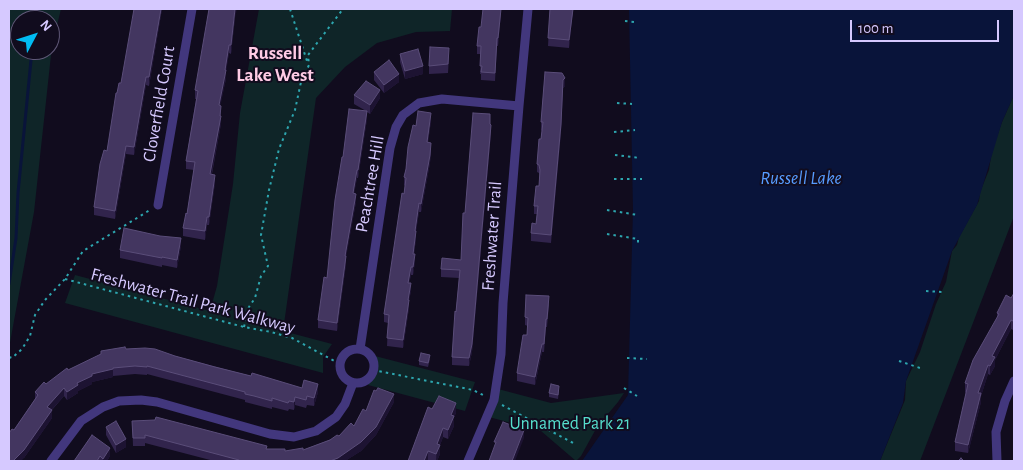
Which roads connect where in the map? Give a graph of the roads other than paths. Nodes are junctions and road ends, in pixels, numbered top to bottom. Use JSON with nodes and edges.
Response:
{"nodes":[{"id":1,"x":192,"y":9,"type":"edge"},
{"id":2,"x":528,"y":9,"type":"edge"},
{"id":3,"x":519,"y":106,"type":"junction"},
{"id":4,"x":158,"y":205,"type":"road end"},
{"id":5,"x":360,"y":349,"type":"junction"},
{"id":6,"x":1014,"y":381,"type":"edge"},
{"id":7,"x":353,"y":383,"type":"junction"},
{"id":8,"x":51,"y":461,"type":"edge"},
{"id":9,"x":468,"y":461,"type":"edge"},
{"id":10,"x":997,"y":461,"type":"edge"}],
"edges":[{"from":1,"to":4,"type":"street","name":"Cloverfield Court"},
{"from":2,"to":3,"type":"street","name":"Freshwater Trail"},
{"from":3,"to":5,"type":"street","name":"Peachtree Hill"},
{"from":3,"to":9,"type":"street","name":"Freshwater Trail"},
{"from":5,"to":7,"type":"street"},
{"from":5,"to":7,"type":"street"},
{"from":6,"to":10,"type":"street"},
{"from":7,"to":8,"type":"street"}]}
